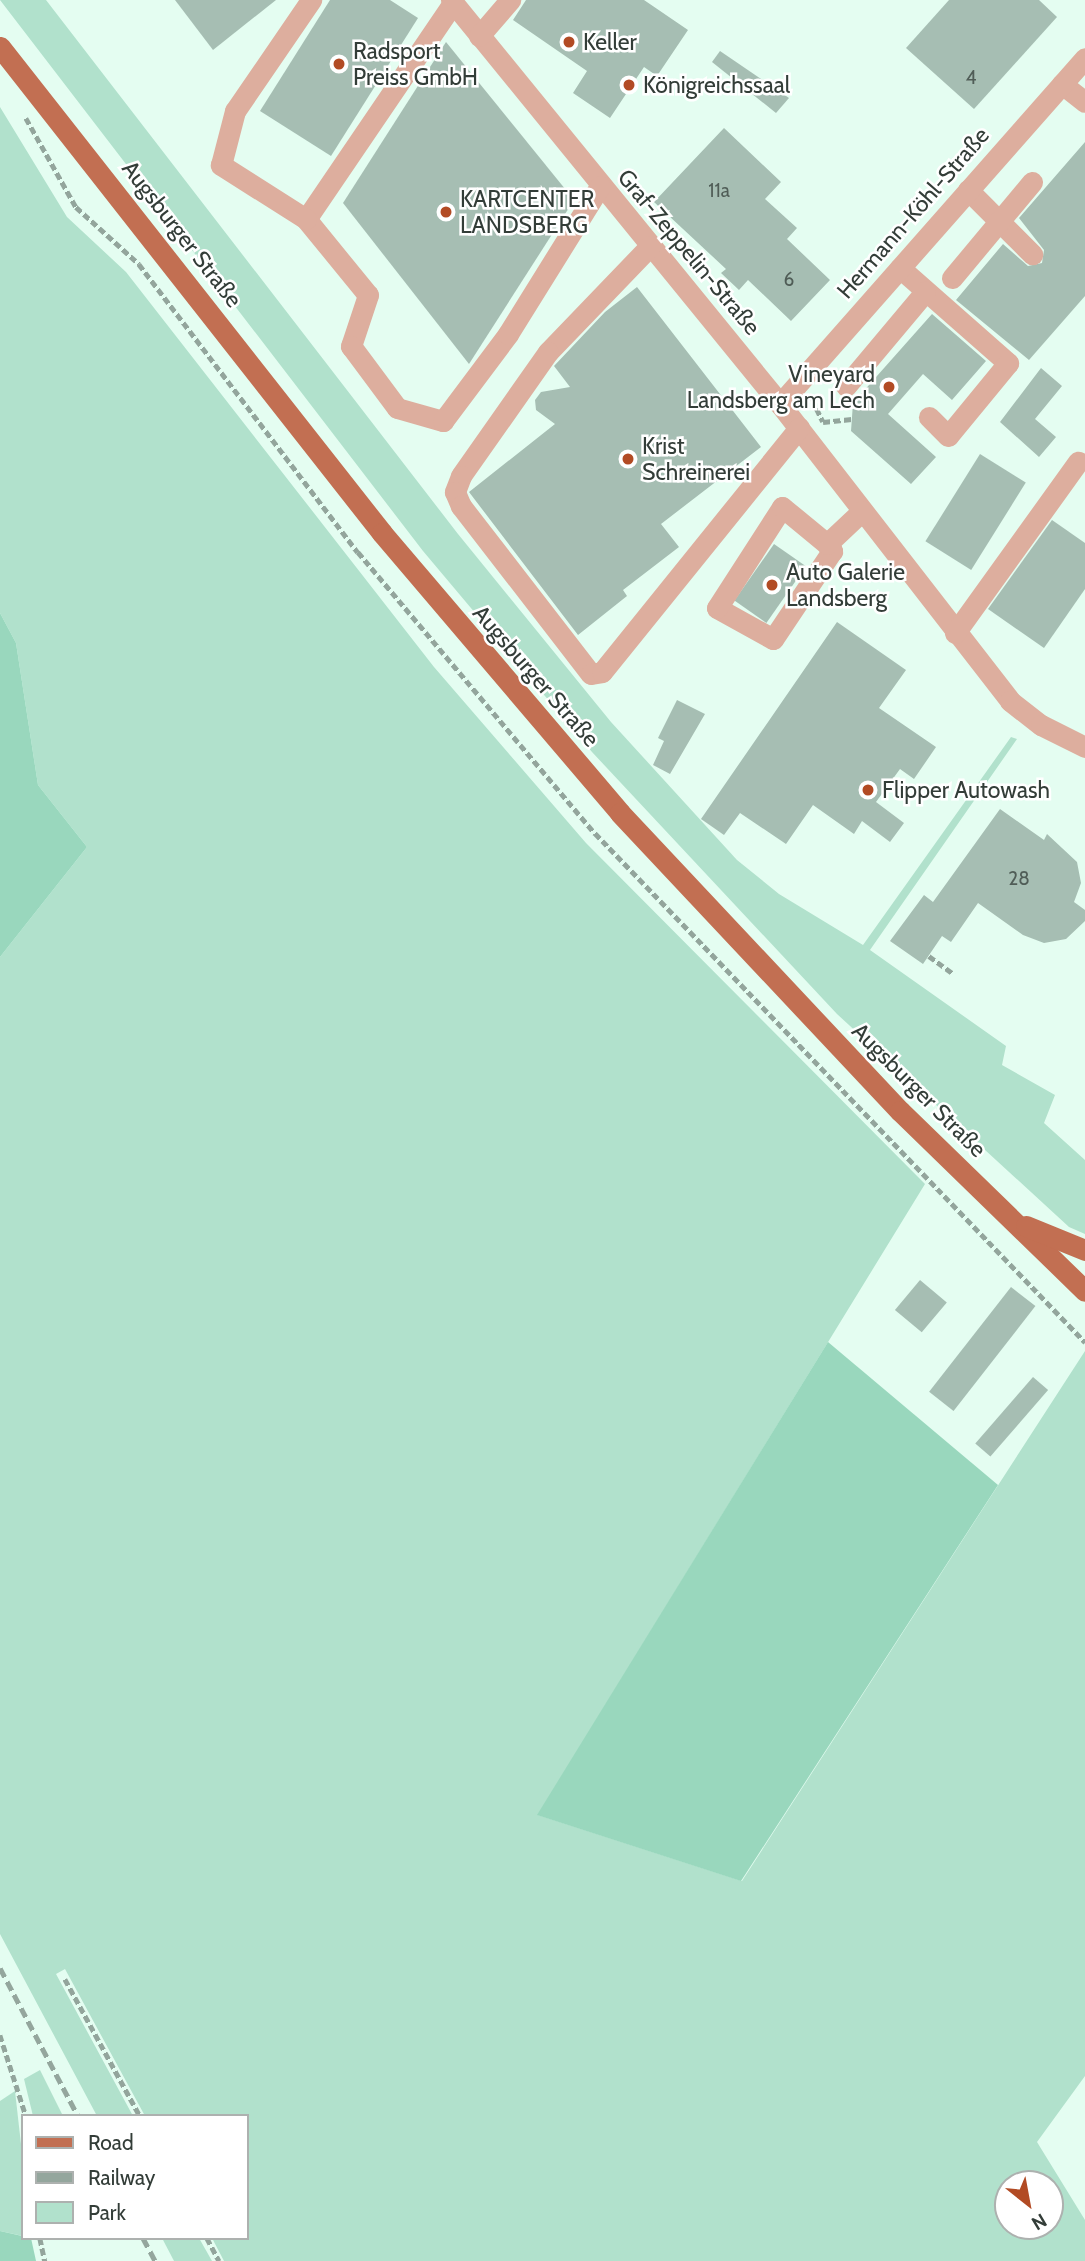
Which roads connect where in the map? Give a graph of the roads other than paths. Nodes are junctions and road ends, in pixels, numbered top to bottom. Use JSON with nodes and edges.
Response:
{"nodes":[{"id":1,"x":311,"y":0,"type":"edge"},
{"id":2,"x":510,"y":0,"type":"edge"},
{"id":3,"x":452,"y":2,"type":"edge"},
{"id":4,"x":480,"y":36,"type":"junction"},
{"id":5,"x":0,"y":47,"type":"edge"},
{"id":6,"x":1085,"y":58,"type":"edge"},
{"id":7,"x":1062,"y":84,"type":"junction"},
{"id":8,"x":1085,"y":102,"type":"edge"},
{"id":9,"x":1032,"y":182,"type":"dead end"},
{"id":10,"x":600,"y":186,"type":"junction"},
{"id":11,"x":968,"y":190,"type":"junction"},
{"id":12,"x":306,"y":219,"type":"junction"},
{"id":13,"x":998,"y":221,"type":"junction"},
{"id":14,"x":650,"y":246,"type":"junction"},
{"id":15,"x":1032,"y":254,"type":"dead end"},
{"id":16,"x":900,"y":268,"type":"junction"},
{"id":17,"x":952,"y":278,"type":"dead end"},
{"id":18,"x":925,"y":292,"type":"junction"},
{"id":19,"x":846,"y":386,"type":"dead end"},
{"id":20,"x":780,"y":404,"type":"junction"},
{"id":21,"x":929,"y":417,"type":"dead end"},
{"id":22,"x":799,"y":428,"type":"junction"},
{"id":23,"x":1078,"y":462,"type":"dead end"},
{"id":24,"x":862,"y":511,"type":"junction"},
{"id":25,"x":827,"y":544,"type":"junction"},
{"id":26,"x":955,"y":632,"type":"junction"},
{"id":27,"x":1085,"y":747,"type":"edge"},
{"id":28,"x":1015,"y":1222,"type":"junction"},
{"id":29,"x":1085,"y":1250,"type":"edge"},
{"id":30,"x":1085,"y":1291,"type":"edge"}],
"edges":[{"from":1,"to":12,"type":"street"},
{"from":2,"to":4,"type":"street"},
{"from":3,"to":4,"type":"street","name":"Graf-Zeppelin-Straße"},
{"from":3,"to":12,"type":"street"},
{"from":4,"to":10,"type":"street","name":"Graf-Zeppelin-Straße"},
{"from":5,"to":28,"type":"main road","name":"Augsburger Straße"},
{"from":6,"to":7,"type":"street","name":"Hermann-Köhl-Straße"},
{"from":7,"to":8,"type":"street"},
{"from":7,"to":11,"type":"street","name":"Hermann-Köhl-Straße"},
{"from":9,"to":13,"type":"street"},
{"from":10,"to":12,"type":"street"},
{"from":10,"to":14,"type":"street","name":"Graf-Zeppelin-Straße"},
{"from":11,"to":13,"type":"street"},
{"from":11,"to":16,"type":"street","name":"Hermann-Köhl-Straße"},
{"from":13,"to":15,"type":"street"},
{"from":13,"to":17,"type":"street"},
{"from":14,"to":20,"type":"street","name":"Graf-Zeppelin-Straße"},
{"from":14,"to":22,"type":"street"},
{"from":16,"to":18,"type":"street"},
{"from":16,"to":20,"type":"street","name":"Hermann-Köhl-Straße"},
{"from":18,"to":19,"type":"street"},
{"from":18,"to":21,"type":"street"},
{"from":20,"to":22,"type":"street","name":"Graf-Zeppelin-Straße"},
{"from":22,"to":24,"type":"street","name":"Graf-Zeppelin-Straße"},
{"from":23,"to":26,"type":"street"},
{"from":24,"to":25,"type":"street"},
{"from":24,"to":26,"type":"street","name":"Graf-Zeppelin-Straße"},
{"from":25,"to":25,"type":"street"},
{"from":26,"to":27,"type":"street","name":"Graf-Zeppelin-Straße"},
{"from":28,"to":29,"type":"main road"},
{"from":28,"to":30,"type":"main road","name":"Augsburger Straße"}]}
